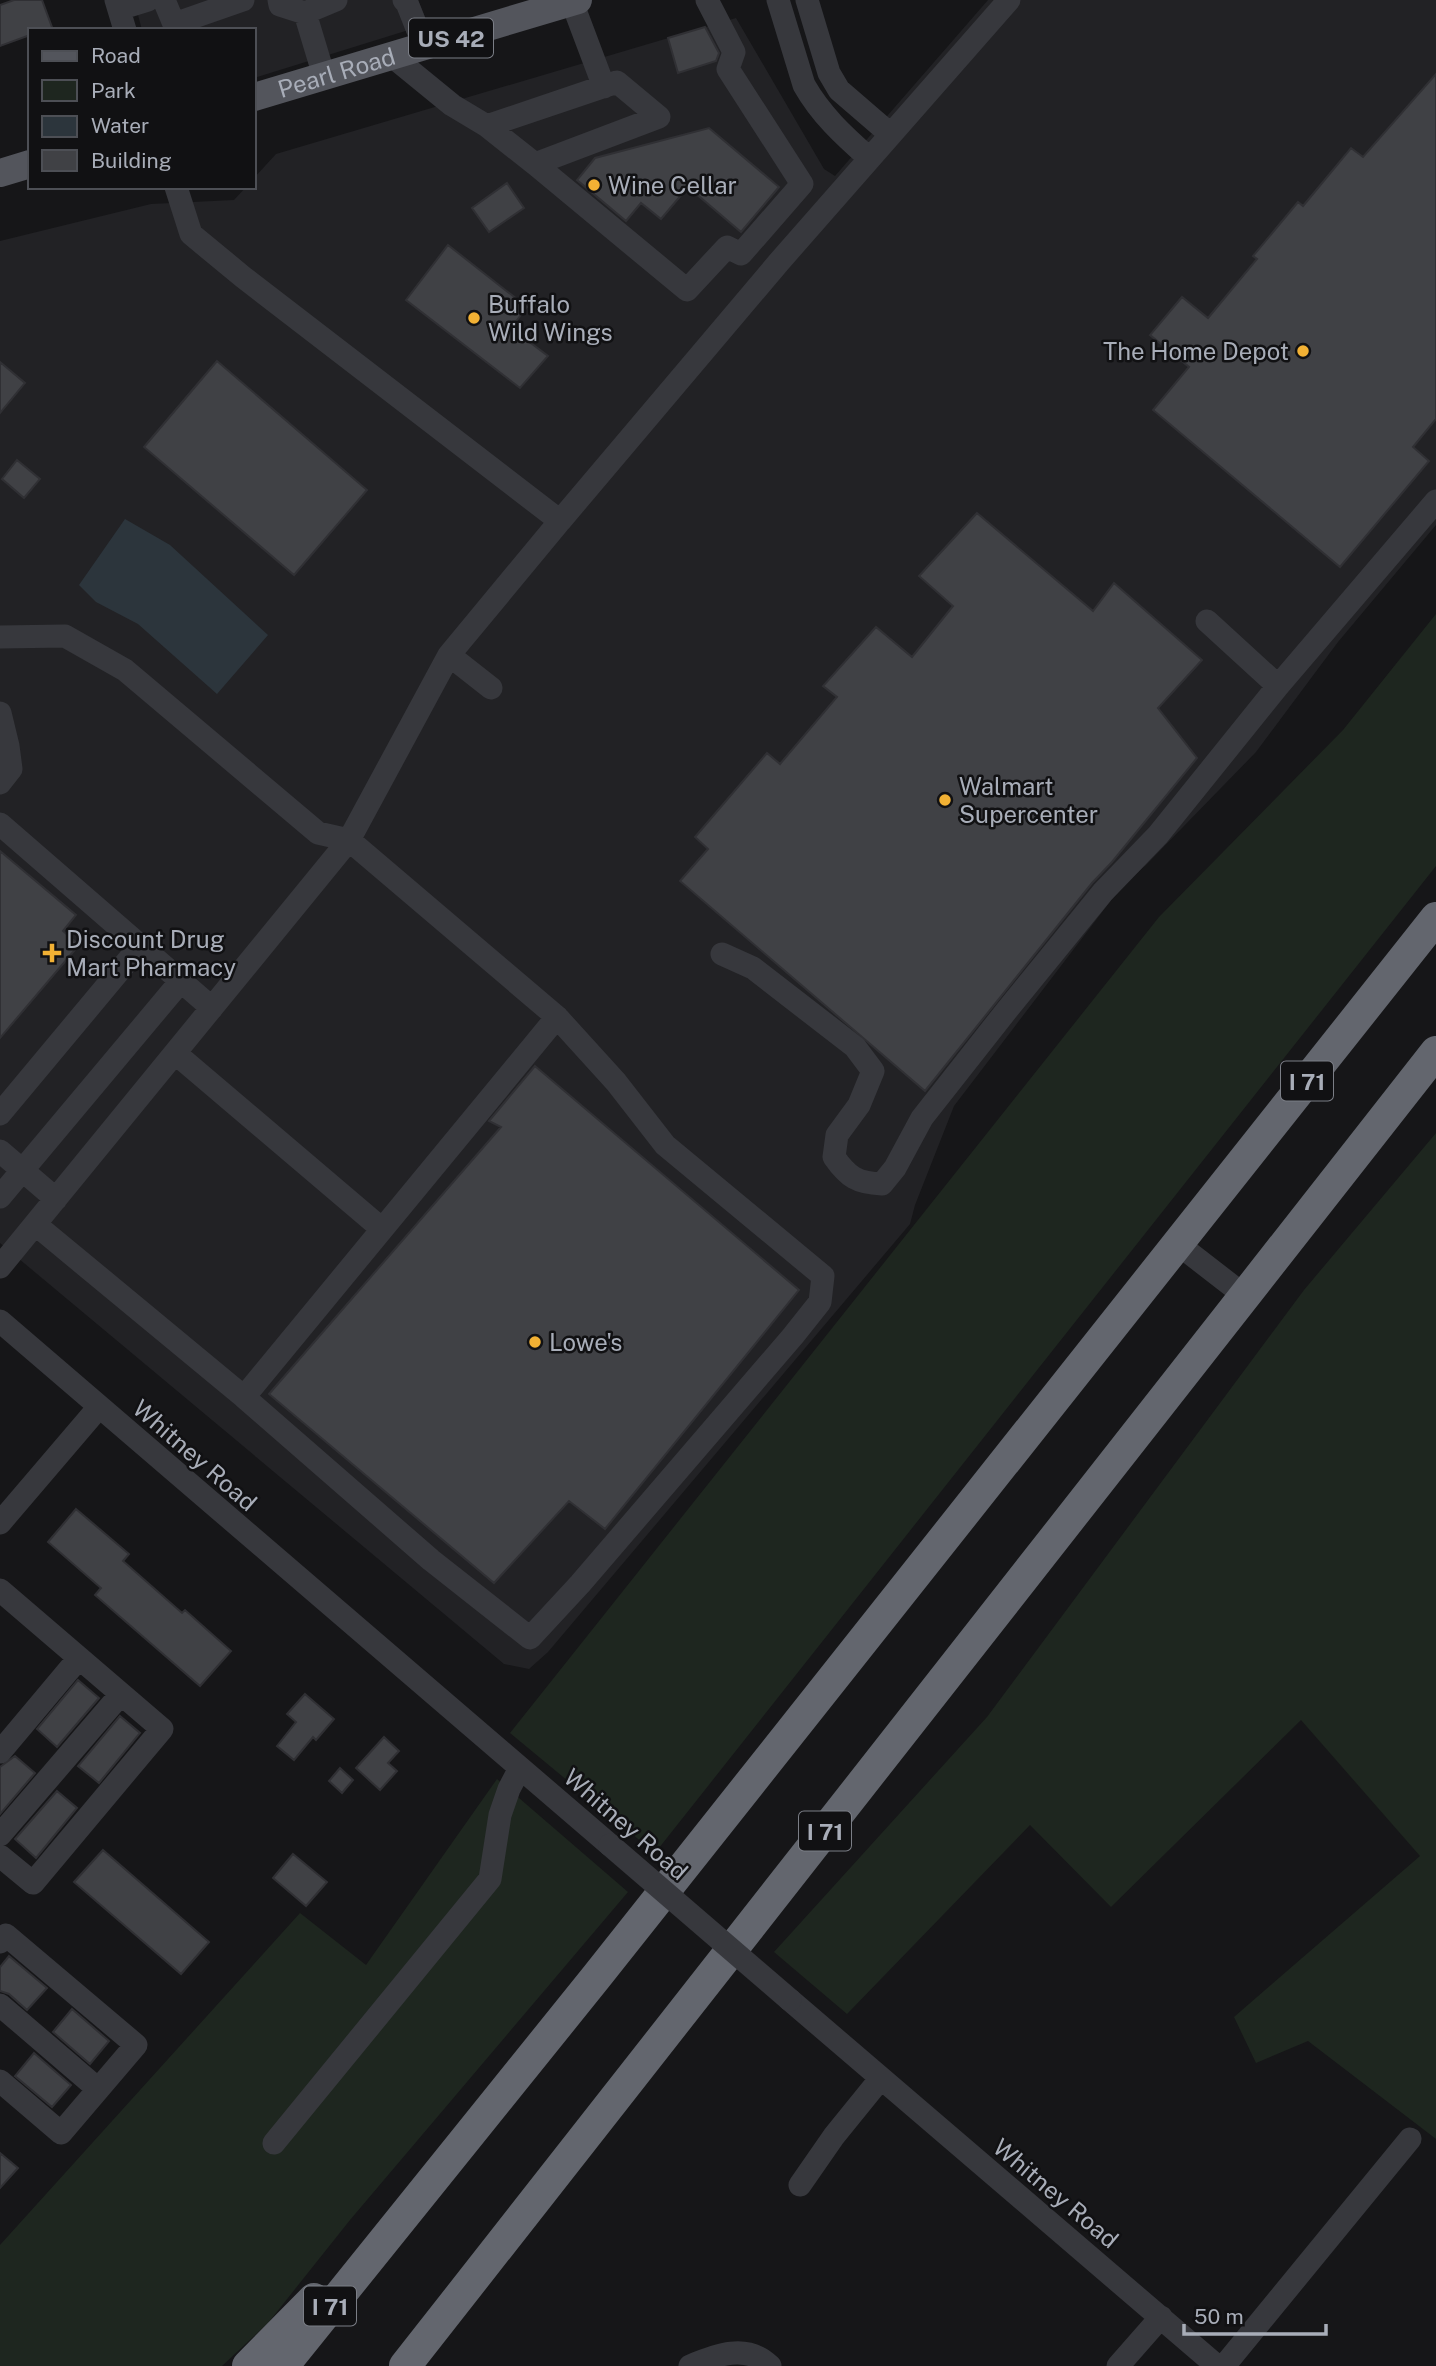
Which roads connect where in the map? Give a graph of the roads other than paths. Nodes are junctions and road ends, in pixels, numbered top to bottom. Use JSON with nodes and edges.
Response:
{"nodes":[{"id":1,"x":148,"y":0,"type":"edge"},
{"id":2,"x":164,"y":0,"type":"edge"},
{"id":3,"x":243,"y":0,"type":"edge"},
{"id":4,"x":337,"y":0,"type":"edge"},
{"id":5,"x":404,"y":0,"type":"edge"},
{"id":6,"x":707,"y":0,"type":"edge"},
{"id":7,"x":778,"y":0,"type":"edge"},
{"id":8,"x":807,"y":0,"type":"edge"},
{"id":9,"x":1009,"y":0,"type":"edge"},
{"id":10,"x":576,"y":1,"type":"edge"},
{"id":11,"x":292,"y":5,"type":"edge"},
{"id":12,"x":540,"y":6,"type":"edge"},
{"id":13,"x":120,"y":13,"type":"edge"},
{"id":14,"x":424,"y":46,"type":"junction"},
{"id":15,"x":392,"y":55,"type":"junction"},
{"id":16,"x":324,"y":76,"type":"junction"},
{"id":17,"x":604,"y":87,"type":"junction"},
{"id":18,"x":256,"y":96,"type":"edge"},
{"id":19,"x":487,"y":126,"type":"junction"},
{"id":20,"x":890,"y":134,"type":"junction"},
{"id":21,"x":869,"y":158,"type":"junction"},
{"id":22,"x":535,"y":164,"type":"junction"},
{"id":23,"x":28,"y":165,"type":"edge"},
{"id":24,"x":0,"y":173,"type":"edge"},
{"id":25,"x":177,"y":189,"type":"edge"},
{"id":26,"x":1436,"y":501,"type":"edge"},
{"id":27,"x":561,"y":521,"type":"junction"},
{"id":28,"x":1207,"y":621,"type":"dead end"},
{"id":29,"x":0,"y":637,"type":"edge"},
{"id":30,"x":449,"y":655,"type":"junction"},
{"id":31,"x":1278,"y":686,"type":"junction"},
{"id":32,"x":491,"y":688,"type":"dead end"},
{"id":33,"x":0,"y":713,"type":"edge"},
{"id":34,"x":0,"y":783,"type":"edge"},
{"id":35,"x":0,"y":824,"type":"edge"},
{"id":36,"x":349,"y":840,"type":"junction"},
{"id":37,"x":1436,"y":918,"type":"edge"},
{"id":38,"x":140,"y":946,"type":"junction"},
{"id":39,"x":722,"y":954,"type":"dead end"},
{"id":40,"x":181,"y":981,"type":"junction"},
{"id":41,"x":212,"y":1008,"type":"junction"},
{"id":42,"x":557,"y":1017,"type":"junction"},
{"id":43,"x":1436,"y":1052,"type":"edge"},
{"id":44,"x":176,"y":1053,"type":"junction"},
{"id":45,"x":0,"y":1114,"type":"edge"},
{"id":46,"x":0,"y":1152,"type":"edge"},
{"id":47,"x":23,"y":1171,"type":"junction"},
{"id":48,"x":0,"y":1197,"type":"edge"},
{"id":49,"x":56,"y":1199,"type":"junction"},
{"id":50,"x":35,"y":1224,"type":"junction"},
{"id":51,"x":382,"y":1229,"type":"junction"},
{"id":52,"x":1178,"y":1244,"type":"junction"},
{"id":53,"x":0,"y":1267,"type":"edge"},
{"id":54,"x":1245,"y":1296,"type":"junction"},
{"id":55,"x":0,"y":1321,"type":"edge"},
{"id":56,"x":244,"y":1397,"type":"junction"},
{"id":57,"x":99,"y":1407,"type":"junction"},
{"id":58,"x":0,"y":1523,"type":"edge"},
{"id":59,"x":0,"y":1590,"type":"edge"},
{"id":60,"x":79,"y":1658,"type":"junction"},
{"id":61,"x":121,"y":1694,"type":"junction"},
{"id":62,"x":0,"y":1752,"type":"edge"},
{"id":63,"x":520,"y":1768,"type":"junction"},
{"id":64,"x":0,"y":1835,"type":"edge"},
{"id":65,"x":0,"y":1856,"type":"edge"},
{"id":66,"x":0,"y":1942,"type":"edge"},
{"id":67,"x":0,"y":2006,"type":"edge"},
{"id":68,"x":881,"y":2078,"type":"junction"},
{"id":69,"x":0,"y":2081,"type":"edge"},
{"id":70,"x":98,"y":2090,"type":"junction"},
{"id":71,"x":1410,"y":2139,"type":"dead end"},
{"id":72,"x":274,"y":2143,"type":"dead end"},
{"id":73,"x":800,"y":2185,"type":"dead end"},
{"id":74,"x":377,"y":2246,"type":"junction"},
{"id":75,"x":1161,"y":2317,"type":"junction"},
{"id":76,"x":248,"y":2366,"type":"edge"},
{"id":77,"x":282,"y":2366,"type":"edge"},
{"id":78,"x":405,"y":2366,"type":"edge"},
{"id":79,"x":690,"y":2366,"type":"edge"},
{"id":80,"x":770,"y":2366,"type":"edge"},
{"id":81,"x":1118,"y":2366,"type":"edge"},
{"id":82,"x":1217,"y":2366,"type":"edge"},
{"id":83,"x":1223,"y":2366,"type":"edge"}],
"edges":[{"from":1,"to":13,"type":"street"},
{"from":2,"to":3,"type":"street"},
{"from":4,"to":11,"type":"street"},
{"from":5,"to":14,"type":"street"},
{"from":6,"to":22,"type":"street"},
{"from":7,"to":21,"type":"street"},
{"from":8,"to":20,"type":"street"},
{"from":9,"to":20,"type":"street"},
{"from":10,"to":12,"type":"main road","name":"Pearl Road","number":"US 42"},
{"from":10,"to":17,"type":"street"},
{"from":11,"to":16,"type":"street"},
{"from":12,"to":14,"type":"main road","name":"Pearl Road","number":"US 42"},
{"from":14,"to":15,"type":"main road","name":"Pearl Road","number":"US 42"},
{"from":15,"to":16,"type":"main road","name":"Pearl Road","number":"US 42"},
{"from":15,"to":19,"type":"street"},
{"from":16,"to":18,"type":"main road","name":"Pearl Road","number":"US 42"},
{"from":17,"to":19,"type":"street"},
{"from":17,"to":22,"type":"street"},
{"from":19,"to":22,"type":"street"},
{"from":20,"to":21,"type":"street"},
{"from":21,"to":27,"type":"street"},
{"from":23,"to":24,"type":"main road"},
{"from":25,"to":27,"type":"street"},
{"from":26,"to":31,"type":"street"},
{"from":27,"to":30,"type":"street"},
{"from":28,"to":31,"type":"street"},
{"from":29,"to":36,"type":"street"},
{"from":30,"to":32,"type":"street"},
{"from":30,"to":36,"type":"street"},
{"from":31,"to":39,"type":"street"},
{"from":33,"to":34,"type":"street"},
{"from":35,"to":38,"type":"street"},
{"from":36,"to":41,"type":"street"},
{"from":36,"to":42,"type":"street"},
{"from":37,"to":52,"type":"highway","number":"I 71"},
{"from":38,"to":40,"type":"street"},
{"from":38,"to":45,"type":"street"},
{"from":40,"to":41,"type":"street"},
{"from":40,"to":47,"type":"street"},
{"from":41,"to":44,"type":"street"},
{"from":42,"to":51,"type":"street"},
{"from":42,"to":56,"type":"street"},
{"from":43,"to":54,"type":"highway","number":"I 71"},
{"from":44,"to":49,"type":"street"},
{"from":44,"to":51,"type":"street"},
{"from":46,"to":47,"type":"street"},
{"from":47,"to":48,"type":"street"},
{"from":47,"to":49,"type":"street"},
{"from":49,"to":50,"type":"street"},
{"from":50,"to":53,"type":"street"},
{"from":50,"to":56,"type":"street"},
{"from":51,"to":56,"type":"street"},
{"from":52,"to":54,"type":"street"},
{"from":52,"to":74,"type":"highway","number":"I 71"},
{"from":54,"to":78,"type":"highway","number":"I 71"},
{"from":55,"to":57,"type":"street","name":"Whitney Road"},
{"from":57,"to":58,"type":"street"},
{"from":57,"to":63,"type":"street","name":"Whitney Road"},
{"from":59,"to":60,"type":"street"},
{"from":60,"to":61,"type":"street"},
{"from":60,"to":62,"type":"street"},
{"from":61,"to":64,"type":"street"},
{"from":61,"to":65,"type":"street"},
{"from":63,"to":68,"type":"street","name":"Whitney Road","bridge":true},
{"from":63,"to":72,"type":"street"},
{"from":66,"to":70,"type":"street"},
{"from":67,"to":70,"type":"street"},
{"from":68,"to":73,"type":"street"},
{"from":68,"to":75,"type":"street","name":"Whitney Road"},
{"from":69,"to":70,"type":"street"},
{"from":71,"to":83,"type":"street"},
{"from":74,"to":76,"type":"highway"},
{"from":74,"to":77,"type":"highway","number":"I 71"},
{"from":75,"to":81,"type":"street"},
{"from":75,"to":82,"type":"street","name":"Whitney Road"},
{"from":79,"to":80,"type":"street"}]}
